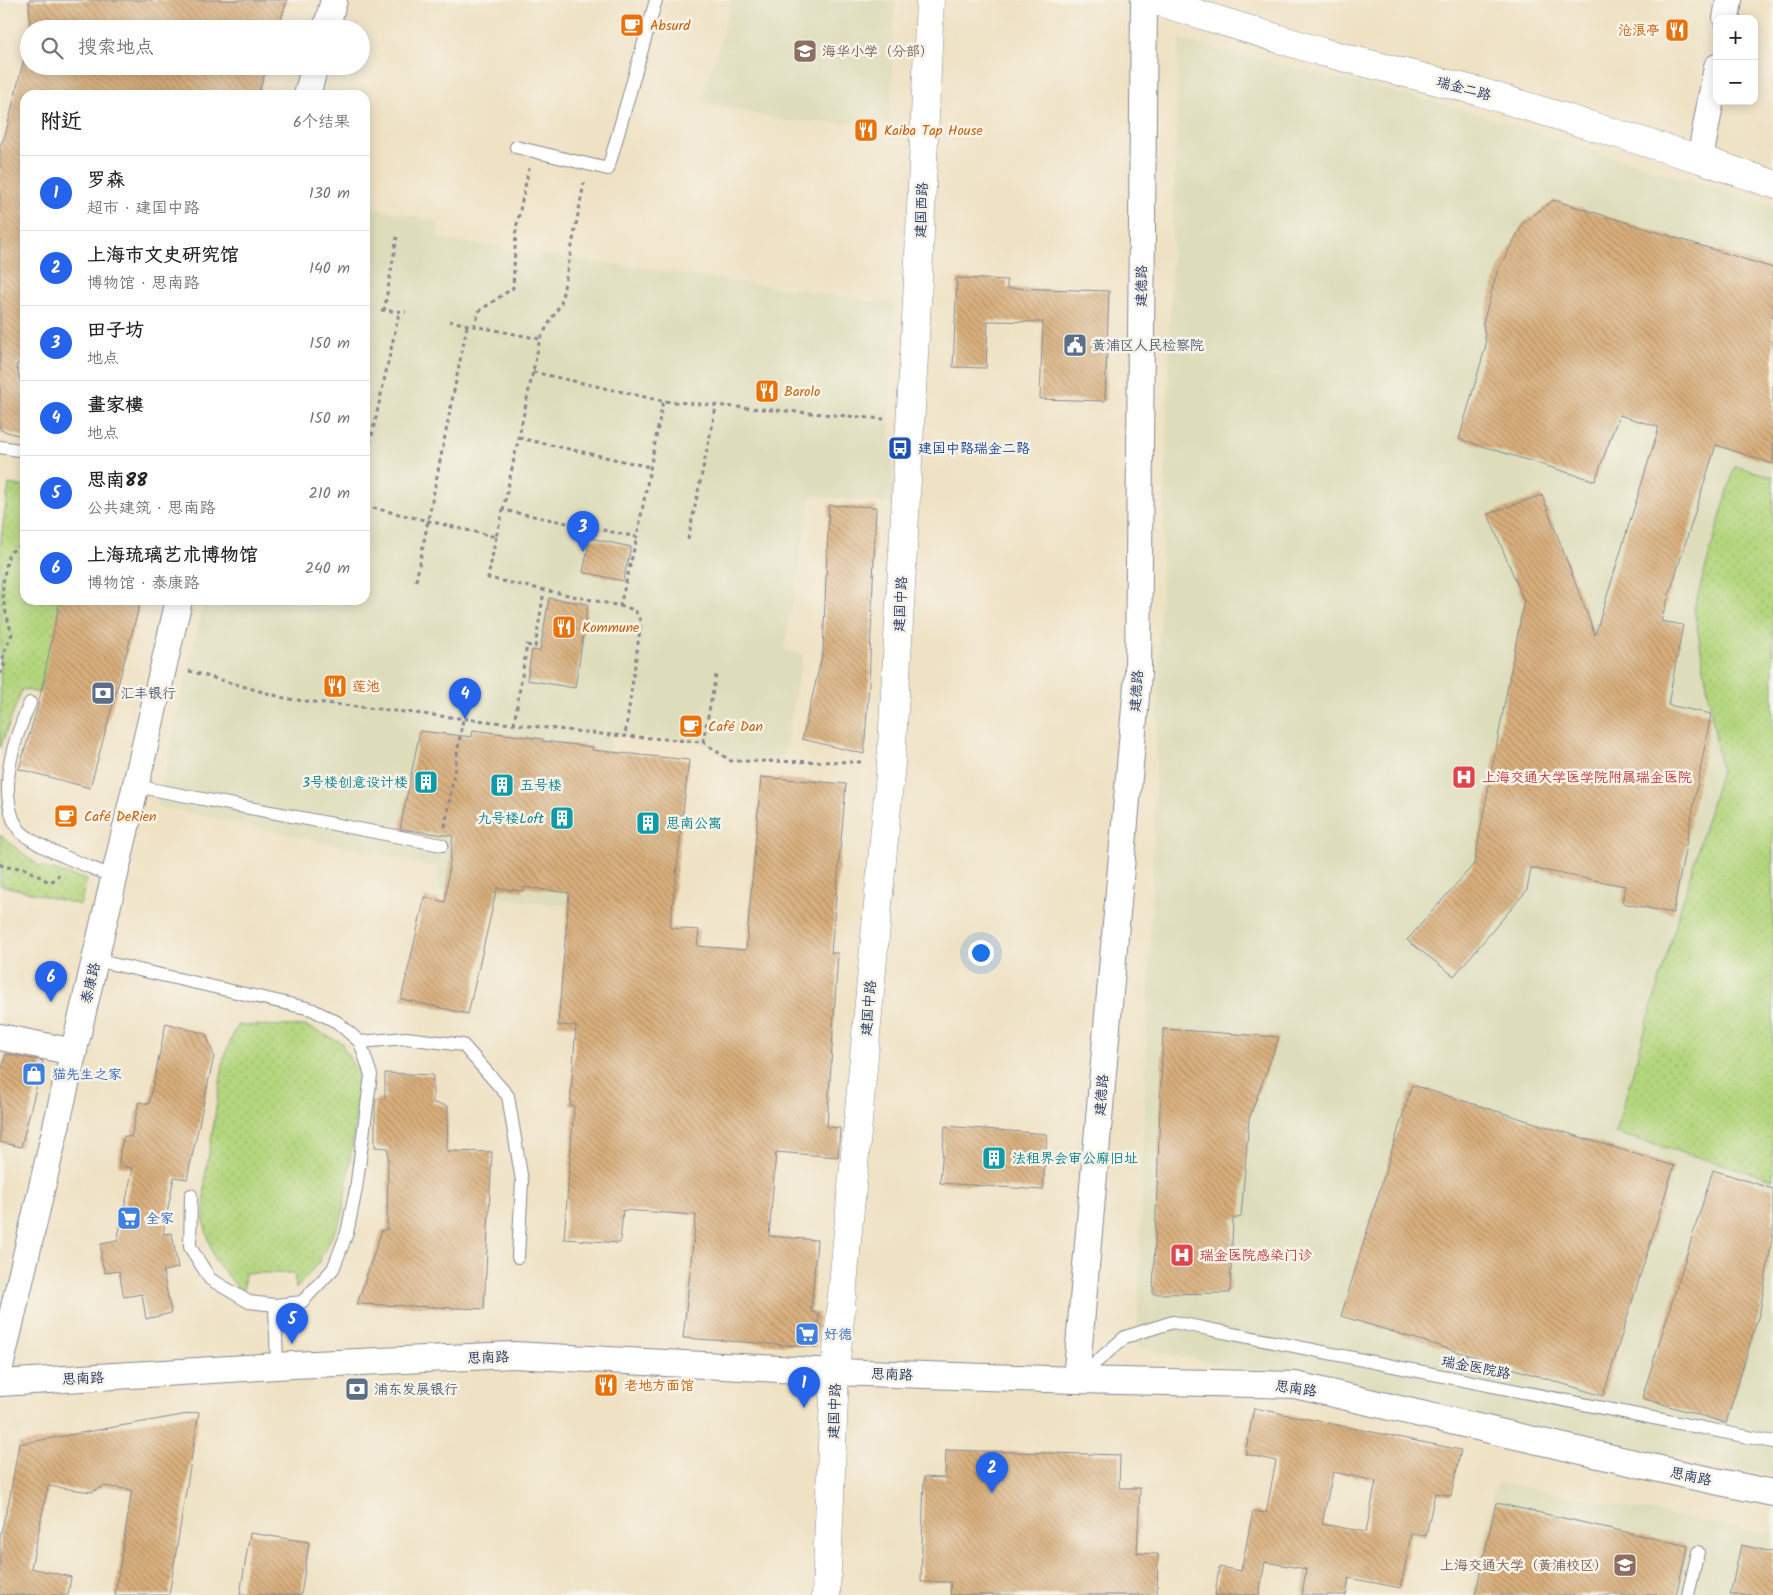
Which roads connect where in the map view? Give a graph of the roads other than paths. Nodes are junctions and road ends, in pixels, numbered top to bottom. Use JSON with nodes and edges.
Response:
{"nodes":[{"id":1,"x":334,"y":0,"type":"edge"},
{"id":2,"x":656,"y":0,"type":"edge"},
{"id":3,"x":930,"y":0,"type":"edge"},
{"id":4,"x":1144,"y":0,"type":"edge"},
{"id":5,"x":1153,"y":0,"type":"edge"},
{"id":6,"x":1729,"y":0,"type":"edge"},
{"id":7,"x":1200,"y":7,"type":"edge"},
{"id":8,"x":1727,"y":15,"type":"edge"},
{"id":9,"x":328,"y":20,"type":"edge"},
{"id":10,"x":313,"y":75,"type":"edge"},
{"id":11,"x":1713,"y":89,"type":"edge"},
{"id":12,"x":308,"y":90,"type":"edge"},
{"id":13,"x":516,"y":147,"type":"dead end"},
{"id":14,"x":1700,"y":159,"type":"junction"},
{"id":15,"x":1773,"y":184,"type":"edge"},
{"id":16,"x":910,"y":421,"type":"joint"},
{"id":17,"x":0,"y":447,"type":"edge"},
{"id":18,"x":20,"y":450,"type":"edge"},
{"id":19,"x":178,"y":605,"type":"edge"},
{"id":20,"x":30,"y":703,"type":"dead end"},
{"id":21,"x":135,"y":786,"type":"junction"},
{"id":22,"x":442,"y":845,"type":"road end"},
{"id":23,"x":114,"y":877,"type":"junction"},
{"id":24,"x":95,"y":960,"type":"junction"},
{"id":25,"x":0,"y":1037,"type":"edge"},
{"id":26,"x":360,"y":1042,"type":"junction"},
{"id":27,"x":74,"y":1052,"type":"junction"},
{"id":28,"x":191,"y":1195,"type":"dead end"},
{"id":29,"x":518,"y":1257,"type":"dead end"},
{"id":30,"x":275,"y":1305,"type":"junction"},
{"id":31,"x":277,"y":1366,"type":"junction"},
{"id":32,"x":0,"y":1367,"type":"edge"},
{"id":33,"x":835,"y":1372,"type":"junction"},
{"id":34,"x":1076,"y":1380,"type":"junction"},
{"id":35,"x":0,"y":1383,"type":"edge"},
{"id":36,"x":1773,"y":1442,"type":"edge"},
{"id":37,"x":1773,"y":1493,"type":"edge"},
{"id":38,"x":1698,"y":1552,"type":"dead end"},
{"id":39,"x":826,"y":1595,"type":"edge"},
{"id":40,"x":1688,"y":1595,"type":"edge"}],
"edges":[{"from":1,"to":9,"type":"street"},
{"from":2,"to":13,"type":"lane"},
{"from":3,"to":16,"type":"street","name":"建国西路"},
{"from":4,"to":34,"type":"street","name":"建德路"},
{"from":5,"to":7,"type":"street","name":"瑞金二路"},
{"from":6,"to":8,"type":"street"},
{"from":7,"to":14,"type":"street","name":"瑞金二路"},
{"from":10,"to":12,"type":"street"},
{"from":11,"to":14,"type":"street"},
{"from":14,"to":15,"type":"street","name":"瑞金二路"},
{"from":16,"to":33,"type":"street","name":"建国中路"},
{"from":17,"to":18,"type":"lane"},
{"from":19,"to":21,"type":"street","name":"泰康路"},
{"from":20,"to":23,"type":"lane"},
{"from":21,"to":22,"type":"lane"},
{"from":21,"to":23,"type":"street","name":"泰康路"},
{"from":23,"to":24,"type":"street","name":"泰康路"},
{"from":24,"to":26,"type":"lane"},
{"from":24,"to":27,"type":"street","name":"泰康路"},
{"from":25,"to":27,"type":"street"},
{"from":26,"to":29,"type":"lane"},
{"from":26,"to":30,"type":"lane"},
{"from":27,"to":32,"type":"street","name":"泰康路"},
{"from":28,"to":30,"type":"lane"},
{"from":30,"to":31,"type":"lane"},
{"from":31,"to":33,"type":"street","name":"思南路"},
{"from":31,"to":35,"type":"street","name":"思南路"},
{"from":33,"to":34,"type":"street","name":"思南路"},
{"from":33,"to":39,"type":"street","name":"建国中路"},
{"from":34,"to":36,"type":"lane","name":"瑞金医院路"},
{"from":34,"to":37,"type":"street","name":"思南路"},
{"from":38,"to":40,"type":"lane"}]}
